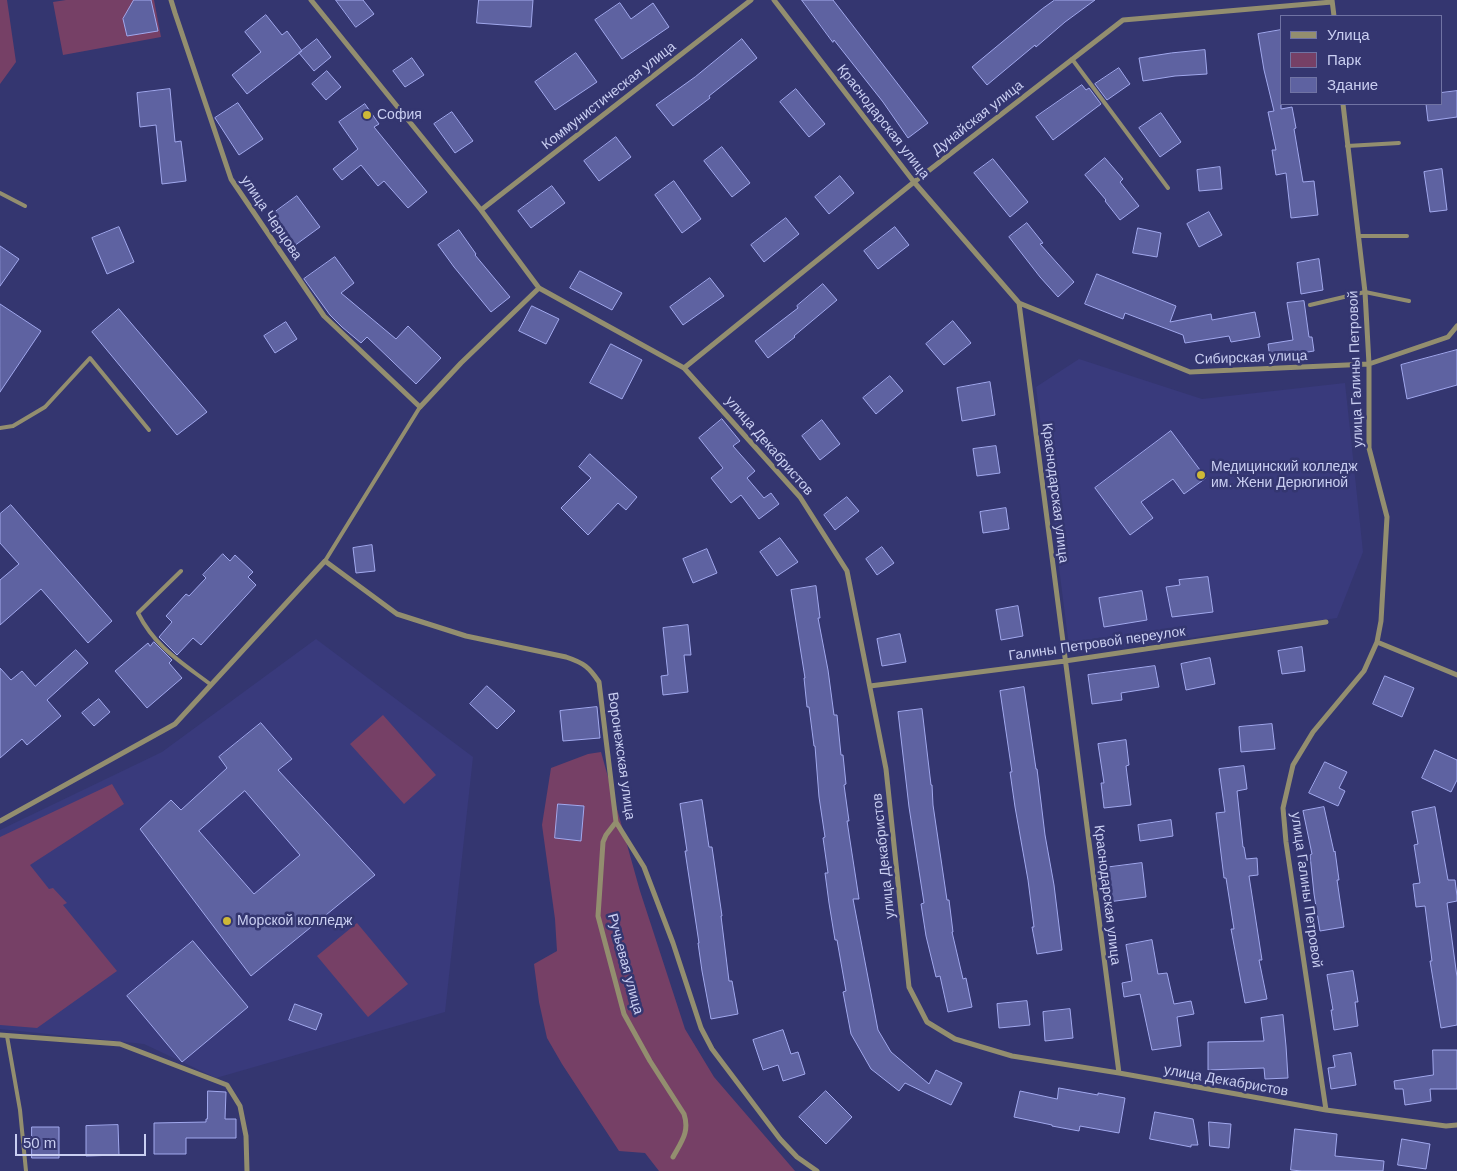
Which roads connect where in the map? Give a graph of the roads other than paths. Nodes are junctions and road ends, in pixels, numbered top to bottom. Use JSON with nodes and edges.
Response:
{"nodes":[{"id":1,"x":172,"y":0,"type":"edge"},
{"id":2,"x":311,"y":0,"type":"edge"},
{"id":3,"x":751,"y":0,"type":"edge"},
{"id":4,"x":774,"y":0,"type":"edge"},
{"id":5,"x":1332,"y":1,"type":"edge"},
{"id":6,"x":1334,"y":15,"type":"edge"},
{"id":7,"x":1072,"y":59,"type":"junction"},
{"id":8,"x":1343,"y":105,"type":"edge"},
{"id":9,"x":1399,"y":143,"type":"dead end"},
{"id":10,"x":1348,"y":146,"type":"junction"},
{"id":11,"x":914,"y":182,"type":"junction"},
{"id":12,"x":1168,"y":188,"type":"dead end"},
{"id":13,"x":0,"y":193,"type":"edge"},
{"id":14,"x":25,"y":206,"type":"dead end"},
{"id":15,"x":481,"y":210,"type":"junction"},
{"id":16,"x":1358,"y":236,"type":"junction"},
{"id":17,"x":1407,"y":236,"type":"dead end"},
{"id":18,"x":539,"y":288,"type":"junction"},
{"id":19,"x":1365,"y":292,"type":"junction"},
{"id":20,"x":1410,"y":301,"type":"dead end"},
{"id":21,"x":1019,"y":303,"type":"junction"},
{"id":22,"x":1310,"y":305,"type":"dead end"},
{"id":23,"x":1457,"y":326,"type":"edge"},
{"id":24,"x":1369,"y":364,"type":"junction"},
{"id":25,"x":684,"y":368,"type":"junction"},
{"id":26,"x":420,"y":407,"type":"junction"},
{"id":27,"x":0,"y":428,"type":"edge"},
{"id":28,"x":149,"y":430,"type":"dead end"},
{"id":29,"x":325,"y":561,"type":"junction"},
{"id":30,"x":180,"y":572,"type":"dead end"},
{"id":31,"x":1326,"y":622,"type":"dead end"},
{"id":32,"x":1377,"y":642,"type":"junction"},
{"id":33,"x":1065,"y":661,"type":"junction"},
{"id":34,"x":1457,"y":675,"type":"edge"},
{"id":35,"x":210,"y":684,"type":"junction"},
{"id":36,"x":870,"y":686,"type":"junction"},
{"id":37,"x":0,"y":821,"type":"edge"},
{"id":38,"x":616,"y":822,"type":"junction"},
{"id":39,"x":0,"y":1035,"type":"edge"},
{"id":40,"x":7,"y":1036,"type":"junction"},
{"id":41,"x":1119,"y":1073,"type":"junction"},
{"id":42,"x":1326,"y":1110,"type":"junction"},
{"id":43,"x":1457,"y":1125,"type":"edge"},
{"id":44,"x":673,"y":1157,"type":"dead end"},
{"id":45,"x":26,"y":1171,"type":"edge"},
{"id":46,"x":247,"y":1171,"type":"edge"},
{"id":47,"x":817,"y":1171,"type":"edge"}],
"edges":[{"from":1,"to":26,"type":"street","name":"улица Черцова"},
{"from":2,"to":15,"type":"street","name":"улица Декабристов"},
{"from":3,"to":15,"type":"street","name":"Коммунистическая улица"},
{"from":4,"to":11,"type":"street","name":"Краснодарская улица"},
{"from":5,"to":6,"type":"street"},
{"from":5,"to":7,"type":"street","name":"Дунайская улица"},
{"from":7,"to":11,"type":"street","name":"Дунайская улица"},
{"from":7,"to":12,"type":"lane"},
{"from":8,"to":10,"type":"street","name":"улица Галины Петровой"},
{"from":9,"to":10,"type":"lane"},
{"from":10,"to":16,"type":"street","name":"улица Галины Петровой"},
{"from":11,"to":21,"type":"street","name":"Краснодарская улица"},
{"from":11,"to":25,"type":"street","name":"Дунайская улица"},
{"from":13,"to":14,"type":"lane"},
{"from":15,"to":18,"type":"street","name":"улица Декабристов"},
{"from":16,"to":17,"type":"lane"},
{"from":16,"to":19,"type":"street","name":"улица Галины Петровой"},
{"from":18,"to":25,"type":"street","name":"улица Декабристов"},
{"from":18,"to":26,"type":"street"},
{"from":19,"to":20,"type":"lane"},
{"from":19,"to":22,"type":"lane"},
{"from":19,"to":24,"type":"street","name":"улица Галины Петровой"},
{"from":21,"to":24,"type":"street","name":"Сибирская улица"},
{"from":21,"to":33,"type":"street","name":"Краснодарская улица"},
{"from":23,"to":24,"type":"street","name":"Сибирская улица"},
{"from":24,"to":32,"type":"street","name":"улица Галины Петровой"},
{"from":25,"to":36,"type":"street","name":"улица Декабристов"},
{"from":26,"to":29,"type":"lane"},
{"from":27,"to":28,"type":"lane"},
{"from":29,"to":35,"type":"street"},
{"from":29,"to":38,"type":"street","name":"Воронежская улица"},
{"from":30,"to":35,"type":"lane"},
{"from":31,"to":33,"type":"street","name":"Галины Петровой переулок"},
{"from":32,"to":34,"type":"street"},
{"from":32,"to":42,"type":"street","name":"улица Галины Петровой"},
{"from":33,"to":36,"type":"street","name":"Галины Петровой переулок"},
{"from":33,"to":41,"type":"street","name":"Краснодарская улица"},
{"from":35,"to":37,"type":"street"},
{"from":36,"to":41,"type":"street","name":"улица Декабристов"},
{"from":38,"to":44,"type":"street","name":"Ручьевая улица"},
{"from":38,"to":47,"type":"street","name":"Воронежская улица"},
{"from":39,"to":40,"type":"street"},
{"from":40,"to":45,"type":"lane"},
{"from":40,"to":46,"type":"street"},
{"from":41,"to":42,"type":"street","name":"улица Декабристов"},
{"from":42,"to":43,"type":"street","name":"улица Декабристов"}]}
